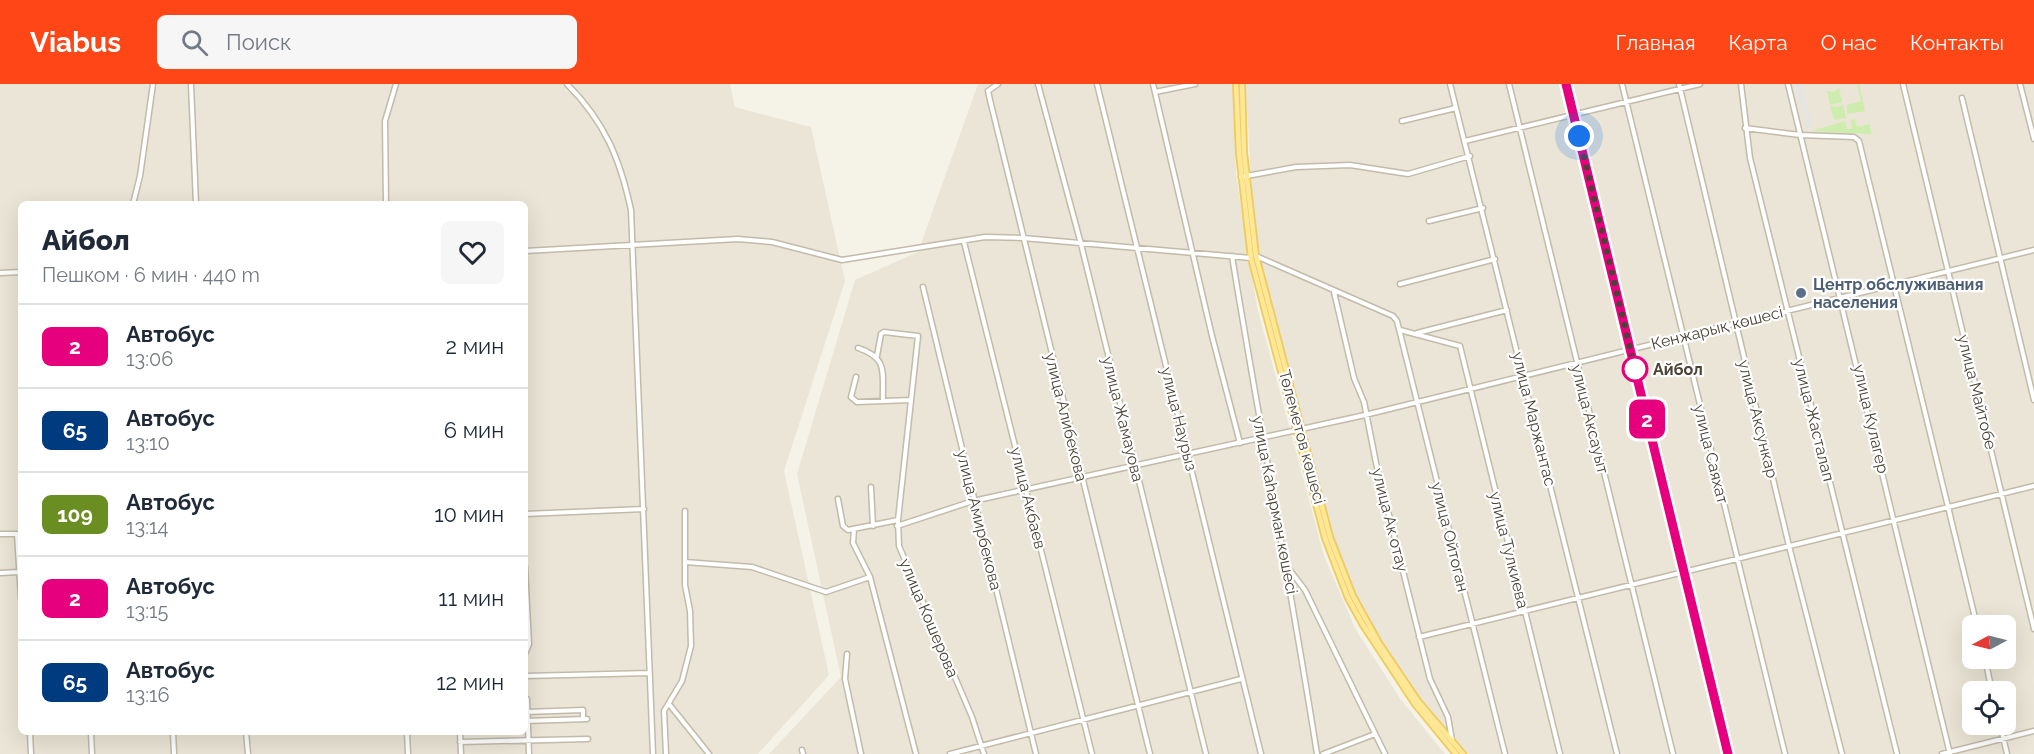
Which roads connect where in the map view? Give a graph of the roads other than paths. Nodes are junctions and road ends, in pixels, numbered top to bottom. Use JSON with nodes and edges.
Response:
{"nodes":[{"id":1,"x":153,"y":84,"type":"edge"},
{"id":2,"x":191,"y":84,"type":"edge"},
{"id":3,"x":396,"y":84,"type":"edge"},
{"id":4,"x":567,"y":84,"type":"edge"},
{"id":5,"x":998,"y":84,"type":"edge"},
{"id":6,"x":1038,"y":84,"type":"edge"},
{"id":7,"x":1097,"y":84,"type":"edge"},
{"id":8,"x":1153,"y":84,"type":"edge"},
{"id":9,"x":1195,"y":84,"type":"edge"},
{"id":10,"x":1236,"y":84,"type":"edge"},
{"id":11,"x":1242,"y":84,"type":"edge"},
{"id":12,"x":1450,"y":84,"type":"edge"},
{"id":13,"x":1509,"y":84,"type":"edge"},
{"id":14,"x":1566,"y":84,"type":"edge"},
{"id":15,"x":1622,"y":84,"type":"edge"},
{"id":16,"x":1700,"y":84,"type":"edge"},
{"id":17,"x":1740,"y":84,"type":"edge"},
{"id":18,"x":1788,"y":84,"type":"edge"},
{"id":19,"x":1903,"y":84,"type":"edge"},
{"id":20,"x":2020,"y":84,"type":"edge"},
{"id":21,"x":1692,"y":85,"type":"edge"},
{"id":22,"x":1679,"y":86,"type":"edge"},
{"id":23,"x":1155,"y":92,"type":"junction"},
{"id":24,"x":1962,"y":98,"type":"dead end"},
{"id":25,"x":1626,"y":102,"type":"junction"},
{"id":26,"x":1456,"y":108,"type":"junction"},
{"id":27,"x":1573,"y":114,"type":"junction"},
{"id":28,"x":1402,"y":121,"type":"dead end"},
{"id":29,"x":1520,"y":127,"type":"junction"},
{"id":30,"x":1745,"y":128,"type":"junction"},
{"id":31,"x":1800,"y":135,"type":"junction"},
{"id":32,"x":2034,"y":139,"type":"edge"},
{"id":33,"x":1465,"y":141,"type":"junction"},
{"id":34,"x":1470,"y":156,"type":"junction"},
{"id":35,"x":1244,"y":176,"type":"junction"},
{"id":36,"x":134,"y":201,"type":"edge"},
{"id":37,"x":196,"y":201,"type":"edge"},
{"id":38,"x":386,"y":201,"type":"edge"},
{"id":39,"x":1483,"y":208,"type":"junction"},
{"id":40,"x":1429,"y":221,"type":"dead end"},
{"id":41,"x":1023,"y":238,"type":"junction"},
{"id":42,"x":964,"y":242,"type":"junction"},
{"id":43,"x":1082,"y":244,"type":"junction"},
{"id":44,"x":633,"y":246,"type":"junction"},
{"id":45,"x":1136,"y":247,"type":"junction"},
{"id":46,"x":2034,"y":250,"type":"edge"},
{"id":47,"x":528,"y":251,"type":"edge"},
{"id":48,"x":1193,"y":251,"type":"junction"},
{"id":49,"x":1232,"y":256,"type":"junction"},
{"id":50,"x":1254,"y":257,"type":"junction"},
{"id":51,"x":1999,"y":258,"type":"junction"},
{"id":52,"x":1495,"y":259,"type":"junction"},
{"id":53,"x":1947,"y":271,"type":"junction"},
{"id":54,"x":18,"y":272,"type":"edge"},
{"id":55,"x":0,"y":273,"type":"edge"},
{"id":56,"x":1894,"y":284,"type":"junction"},
{"id":57,"x":1400,"y":285,"type":"dead end"},
{"id":58,"x":923,"y":286,"type":"dead end"},
{"id":59,"x":1334,"y":292,"type":"junction"},
{"id":60,"x":1841,"y":297,"type":"junction"},
{"id":61,"x":1507,"y":310,"type":"junction"},
{"id":62,"x":1788,"y":311,"type":"junction"},
{"id":63,"x":1735,"y":324,"type":"junction"},
{"id":64,"x":1400,"y":330,"type":"junction"},
{"id":65,"x":1416,"y":334,"type":"junction"},
{"id":66,"x":1682,"y":337,"type":"junction"},
{"id":67,"x":858,"y":348,"type":"dead end"},
{"id":68,"x":1630,"y":349,"type":"junction"},
{"id":69,"x":877,"y":356,"type":"junction"},
{"id":70,"x":1577,"y":363,"type":"junction"},
{"id":71,"x":1523,"y":376,"type":"junction"},
{"id":72,"x":856,"y":377,"type":"dead end"},
{"id":73,"x":1469,"y":389,"type":"junction"},
{"id":74,"x":911,"y":400,"type":"junction"},
{"id":75,"x":2034,"y":400,"type":"edge"},
{"id":76,"x":884,"y":401,"type":"junction"},
{"id":77,"x":1416,"y":403,"type":"junction"},
{"id":78,"x":1365,"y":415,"type":"junction"},
{"id":79,"x":1298,"y":431,"type":"junction"},
{"id":80,"x":1262,"y":438,"type":"junction"},
{"id":81,"x":1240,"y":443,"type":"junction"},
{"id":82,"x":1186,"y":454,"type":"junction"},
{"id":83,"x":1134,"y":466,"type":"junction"},
{"id":84,"x":1081,"y":477,"type":"junction"},
{"id":85,"x":2034,"y":486,"type":"edge"},
{"id":86,"x":871,"y":487,"type":"dead end"},
{"id":87,"x":1026,"y":490,"type":"junction"},
{"id":88,"x":2002,"y":494,"type":"junction"},
{"id":89,"x":838,"y":499,"type":"dead end"},
{"id":90,"x":973,"y":501,"type":"junction"},
{"id":91,"x":1949,"y":506,"type":"junction"},
{"id":92,"x":645,"y":509,"type":"junction"},
{"id":93,"x":685,"y":511,"type":"dead end"},
{"id":94,"x":528,"y":514,"type":"edge"},
{"id":95,"x":1895,"y":519,"type":"junction"},
{"id":96,"x":898,"y":523,"type":"junction"},
{"id":97,"x":873,"y":525,"type":"junction"},
{"id":98,"x":854,"y":529,"type":"junction"},
{"id":99,"x":1842,"y":533,"type":"junction"},
{"id":100,"x":0,"y":534,"type":"edge"},
{"id":101,"x":18,"y":534,"type":"edge"},
{"id":102,"x":1789,"y":546,"type":"junction"},
{"id":103,"x":1737,"y":558,"type":"junction"},
{"id":104,"x":685,"y":562,"type":"junction"},
{"id":105,"x":1288,"y":568,"type":"junction"},
{"id":106,"x":18,"y":572,"type":"edge"},
{"id":107,"x":1683,"y":572,"type":"junction"},
{"id":108,"x":0,"y":573,"type":"edge"},
{"id":109,"x":870,"y":577,"type":"junction"},
{"id":110,"x":1631,"y":585,"type":"junction"},
{"id":111,"x":1578,"y":598,"type":"junction"},
{"id":112,"x":1524,"y":611,"type":"junction"},
{"id":113,"x":528,"y":613,"type":"edge"},
{"id":114,"x":1974,"y":615,"type":"edge"},
{"id":115,"x":1473,"y":624,"type":"junction"},
{"id":116,"x":2034,"y":629,"type":"edge"},
{"id":117,"x":1419,"y":637,"type":"junction"},
{"id":118,"x":528,"y":648,"type":"edge"},
{"id":119,"x":847,"y":654,"type":"dead end"},
{"id":120,"x":650,"y":673,"type":"junction"},
{"id":121,"x":528,"y":676,"type":"edge"},
{"id":122,"x":1241,"y":679,"type":"junction"},
{"id":123,"x":1191,"y":692,"type":"junction"},
{"id":124,"x":669,"y":704,"type":"junction"},
{"id":125,"x":1137,"y":705,"type":"junction"},
{"id":126,"x":528,"y":712,"type":"edge"},
{"id":127,"x":1084,"y":718,"type":"junction"},
{"id":128,"x":528,"y":721,"type":"edge"},
{"id":129,"x":2034,"y":731,"type":"edge"},
{"id":130,"x":1031,"y":732,"type":"junction"},
{"id":131,"x":1375,"y":734,"type":"junction"},
{"id":132,"x":30,"y":735,"type":"edge"},
{"id":133,"x":91,"y":735,"type":"edge"},
{"id":134,"x":173,"y":735,"type":"edge"},
{"id":135,"x":246,"y":735,"type":"edge"},
{"id":136,"x":407,"y":735,"type":"edge"},
{"id":137,"x":460,"y":735,"type":"edge"},
{"id":138,"x":527,"y":735,"type":"edge"},
{"id":139,"x":2002,"y":735,"type":"edge"},
{"id":140,"x":588,"y":739,"type":"dead end"},
{"id":141,"x":2003,"y":739,"type":"junction"},
{"id":142,"x":528,"y":740,"type":"junction"},
{"id":143,"x":460,"y":742,"type":"junction"},
{"id":144,"x":1450,"y":743,"type":"junction"},
{"id":145,"x":981,"y":746,"type":"junction"},
{"id":146,"x":969,"y":752,"type":"edge"},
{"id":147,"x":1950,"y":753,"type":"edge"},
{"id":148,"x":31,"y":754,"type":"edge"},
{"id":149,"x":92,"y":754,"type":"edge"},
{"id":150,"x":174,"y":754,"type":"edge"},
{"id":151,"x":248,"y":754,"type":"edge"},
{"id":152,"x":408,"y":754,"type":"edge"},
{"id":153,"x":461,"y":754,"type":"edge"},
{"id":154,"x":529,"y":754,"type":"edge"},
{"id":155,"x":653,"y":754,"type":"edge"},
{"id":156,"x":666,"y":754,"type":"edge"},
{"id":157,"x":709,"y":754,"type":"edge"},
{"id":158,"x":861,"y":754,"type":"edge"},
{"id":159,"x":916,"y":754,"type":"edge"},
{"id":160,"x":950,"y":754,"type":"edge"},
{"id":161,"x":984,"y":754,"type":"edge"},
{"id":162,"x":1036,"y":754,"type":"edge"},
{"id":163,"x":1092,"y":754,"type":"edge"},
{"id":164,"x":1149,"y":754,"type":"edge"},
{"id":165,"x":1206,"y":754,"type":"edge"},
{"id":166,"x":1261,"y":754,"type":"edge"},
{"id":167,"x":1317,"y":754,"type":"edge"},
{"id":168,"x":1323,"y":754,"type":"edge"},
{"id":169,"x":1385,"y":754,"type":"edge"},
{"id":170,"x":1456,"y":754,"type":"edge"},
{"id":171,"x":1463,"y":754,"type":"edge"},
{"id":172,"x":1505,"y":754,"type":"edge"},
{"id":173,"x":1560,"y":754,"type":"edge"},
{"id":174,"x":1617,"y":754,"type":"edge"},
{"id":175,"x":1673,"y":754,"type":"edge"},
{"id":176,"x":1728,"y":754,"type":"edge"},
{"id":177,"x":1785,"y":754,"type":"edge"},
{"id":178,"x":1842,"y":754,"type":"edge"},
{"id":179,"x":1897,"y":754,"type":"edge"},
{"id":180,"x":1942,"y":754,"type":"edge"},
{"id":181,"x":2007,"y":754,"type":"edge"}],
"edges":[{"from":1,"to":36,"type":"street"},
{"from":2,"to":37,"type":"street"},
{"from":3,"to":38,"type":"street"},
{"from":4,"to":44,"type":"street"},
{"from":5,"to":41,"type":"street","name":"улица Алибекова"},
{"from":6,"to":43,"type":"street","name":"улица Жамауова"},
{"from":7,"to":45,"type":"street","name":"улица Наурыз"},
{"from":8,"to":23,"type":"street"},
{"from":9,"to":23,"type":"street"},
{"from":10,"to":35,"type":"main road","name":"Төлеметов көшесі"},
{"from":11,"to":35,"type":"main road","name":"Төлеметов көшесі"},
{"from":12,"to":26,"type":"street","name":"улица Маржантас"},
{"from":13,"to":29,"type":"street","name":"улица Аксауыт"},
{"from":14,"to":27,"type":"street"},
{"from":15,"to":25,"type":"street","name":"улица Саяхат"},
{"from":16,"to":21,"type":"street"},
{"from":17,"to":30,"type":"street","name":"улица Жасталап"},
{"from":18,"to":31,"type":"street","name":"улица Кулагер"},
{"from":19,"to":53,"type":"street","name":"улица Майтобе"},
{"from":20,"to":32,"type":"street"},
{"from":21,"to":22,"type":"street"},
{"from":22,"to":25,"type":"street"},
{"from":22,"to":63,"type":"street","name":"улица Аксункар"},
{"from":23,"to":48,"type":"street"},
{"from":24,"to":51,"type":"street"},
{"from":25,"to":27,"type":"street"},
{"from":25,"to":66,"type":"street","name":"улица Саяхат"},
{"from":26,"to":28,"type":"street"},
{"from":26,"to":33,"type":"street","name":"улица Маржантас"},
{"from":27,"to":29,"type":"street"},
{"from":27,"to":68,"type":"street"},
{"from":29,"to":33,"type":"street"},
{"from":29,"to":70,"type":"street","name":"улица Аксауыт"},
{"from":30,"to":31,"type":"street"},
{"from":30,"to":62,"type":"street","name":"улица Жасталап"},
{"from":31,"to":56,"type":"street"},
{"from":31,"to":60,"type":"street","name":"улица Кулагер"},
{"from":33,"to":34,"type":"street","name":"улица Маржантас"},
{"from":34,"to":35,"type":"street"},
{"from":34,"to":39,"type":"street","name":"улица Маржантас"},
{"from":35,"to":50,"type":"main road","name":"Төлеметов көшесі"},
{"from":39,"to":40,"type":"street"},
{"from":39,"to":52,"type":"street","name":"улица Маржантас"},
{"from":41,"to":42,"type":"street"},
{"from":41,"to":43,"type":"street"},
{"from":41,"to":84,"type":"street","name":"улица Алибекова"},
{"from":42,"to":44,"type":"street"},
{"from":42,"to":87,"type":"street","name":"улица Акбаев"},
{"from":43,"to":45,"type":"street"},
{"from":43,"to":83,"type":"street","name":"улица Жамауова"},
{"from":44,"to":47,"type":"street"},
{"from":44,"to":92,"type":"street"},
{"from":45,"to":48,"type":"street"},
{"from":45,"to":82,"type":"street","name":"улица Наурыз"},
{"from":46,"to":51,"type":"street","name":"Кенжарық көшесі"},
{"from":48,"to":49,"type":"street"},
{"from":48,"to":81,"type":"street"},
{"from":49,"to":50,"type":"street"},
{"from":49,"to":80,"type":"street","name":"улица Каһарман көшесі"},
{"from":50,"to":59,"type":"street"},
{"from":50,"to":79,"type":"main road","name":"Төлеметов көшесі"},
{"from":51,"to":53,"type":"street","name":"Кенжарық көшесі"},
{"from":51,"to":75,"type":"street"},
{"from":52,"to":57,"type":"street"},
{"from":52,"to":61,"type":"street","name":"улица Маржантас"},
{"from":53,"to":56,"type":"street","name":"Кенжарық көшесі"},
{"from":53,"to":88,"type":"street","name":"улица Майтобе"},
{"from":54,"to":55,"type":"street"},
{"from":56,"to":60,"type":"street","name":"Кенжарық көшесі"},
{"from":56,"to":91,"type":"street"},
{"from":58,"to":90,"type":"street","name":"улица Амирбекова"},
{"from":59,"to":64,"type":"street","name":"улица Ойтоган"},
{"from":59,"to":78,"type":"street","name":"улица Ак отау"},
{"from":60,"to":62,"type":"street","name":"Кенжарық көшесі"},
{"from":60,"to":95,"type":"street","name":"улица Кулагер"},
{"from":61,"to":65,"type":"street"},
{"from":61,"to":71,"type":"street","name":"улица Маржантас"},
{"from":62,"to":63,"type":"street","name":"Кенжарық көшесі"},
{"from":62,"to":99,"type":"street","name":"улица Жасталап"},
{"from":63,"to":66,"type":"street","name":"Кенжарық көшесі"},
{"from":63,"to":102,"type":"street","name":"улица Аксункар"},
{"from":64,"to":65,"type":"street"},
{"from":64,"to":77,"type":"street","name":"улица Ойтоган"},
{"from":65,"to":73,"type":"street","name":"улица Тулкиева"},
{"from":66,"to":68,"type":"street","name":"Кенжарық көшесі"},
{"from":66,"to":103,"type":"street","name":"улица Саяхат"},
{"from":67,"to":69,"type":"street"},
{"from":68,"to":70,"type":"street","name":"Кенжарық көшесі"},
{"from":68,"to":107,"type":"street"},
{"from":69,"to":74,"type":"street","name":"улица Кошерова"},
{"from":69,"to":76,"type":"street"},
{"from":70,"to":71,"type":"street","name":"Кенжарық көшесі"},
{"from":70,"to":110,"type":"street","name":"улица Аксауыт"},
{"from":71,"to":73,"type":"street","name":"Кенжарық көшесі"},
{"from":71,"to":111,"type":"street","name":"улица Маржантас"},
{"from":72,"to":76,"type":"street"},
{"from":73,"to":77,"type":"street","name":"Кенжарық көшесі"},
{"from":73,"to":112,"type":"street","name":"улица Тулкиева"},
{"from":74,"to":76,"type":"street"},
{"from":74,"to":96,"type":"street","name":"улица Кошерова"},
{"from":77,"to":78,"type":"street","name":"Кенжарық көшесі"},
{"from":77,"to":115,"type":"street","name":"улица Ойтоган"},
{"from":78,"to":79,"type":"street","name":"Кенжарық көшесі"},
{"from":78,"to":117,"type":"street","name":"улица Ак отау"},
{"from":79,"to":80,"type":"street","name":"Кенжарық көшесі"},
{"from":79,"to":144,"type":"main road","name":"Төлеметов көшесі"},
{"from":80,"to":81,"type":"street","name":"Кенжарық көшесі"},
{"from":80,"to":105,"type":"street","name":"улица Каһарман көшесі"},
{"from":81,"to":82,"type":"street","name":"Кенжарық көшесі"},
{"from":82,"to":83,"type":"street","name":"Кенжарық көшесі"},
{"from":82,"to":122,"type":"street","name":"улица Наурыз"},
{"from":83,"to":84,"type":"street","name":"Кенжарық көшесі"},
{"from":83,"to":123,"type":"street","name":"улица Жамауова"},
{"from":84,"to":87,"type":"street","name":"Кенжарық көшесі"},
{"from":84,"to":125,"type":"street","name":"улица Алибекова"},
{"from":85,"to":88,"type":"street"},
{"from":86,"to":97,"type":"street"},
{"from":87,"to":90,"type":"street","name":"Кенжарық көшесі"},
{"from":87,"to":127,"type":"street","name":"улица Акбаев"},
{"from":88,"to":91,"type":"street"},
{"from":88,"to":116,"type":"street","name":"улица Майтобе"},
{"from":89,"to":98,"type":"street"},
{"from":90,"to":96,"type":"street","name":"Кенжарық көшесі"},
{"from":90,"to":130,"type":"street","name":"улица Амирбекова"},
{"from":91,"to":95,"type":"street"},
{"from":91,"to":114,"type":"street"},
{"from":92,"to":94,"type":"street"},
{"from":92,"to":120,"type":"street"},
{"from":93,"to":104,"type":"street"},
{"from":95,"to":99,"type":"street"},
{"from":95,"to":147,"type":"street","name":"улица Кулагер"},
{"from":96,"to":97,"type":"street","name":"Кенжарық көшесі"},
{"from":96,"to":145,"type":"street","name":"улица Кошерова"},
{"from":97,"to":98,"type":"street","name":"Кенжарық көшесі"},
{"from":98,"to":109,"type":"street"},
{"from":99,"to":102,"type":"street"},
{"from":99,"to":179,"type":"street","name":"улица Жасталап"},
{"from":100,"to":101,"type":"street"},
{"from":102,"to":103,"type":"street"},
{"from":102,"to":178,"type":"street","name":"улица Аксункар"},
{"from":103,"to":107,"type":"street"},
{"from":103,"to":177,"type":"street","name":"улица Саяхат"},
{"from":104,"to":109,"type":"street"},
{"from":104,"to":124,"type":"street"},
{"from":105,"to":131,"type":"street"},
{"from":105,"to":167,"type":"street","name":"улица Каһарман көшесі"},
{"from":106,"to":108,"type":"street"},
{"from":107,"to":110,"type":"street"},
{"from":107,"to":176,"type":"street"},
{"from":109,"to":159,"type":"street"},
{"from":110,"to":111,"type":"street"},
{"from":110,"to":175,"type":"street","name":"улица Аксауыт"},
{"from":111,"to":112,"type":"street"},
{"from":111,"to":174,"type":"street","name":"улица Маржантас"},
{"from":112,"to":115,"type":"street"},
{"from":112,"to":173,"type":"street","name":"улица Тулкиева"},
{"from":113,"to":118,"type":"street"},
{"from":115,"to":117,"type":"street"},
{"from":115,"to":172,"type":"street","name":"улица Ойтоган"},
{"from":117,"to":144,"type":"street","name":"улица Ак отау"},
{"from":119,"to":158,"type":"street"},
{"from":120,"to":121,"type":"street"},
{"from":120,"to":155,"type":"street"},
{"from":122,"to":123,"type":"street"},
{"from":122,"to":166,"type":"street","name":"улица Наурыз"},
{"from":123,"to":125,"type":"street"},
{"from":123,"to":165,"type":"street","name":"улица Жамауова"},
{"from":124,"to":156,"type":"street"},
{"from":124,"to":157,"type":"street"},
{"from":125,"to":127,"type":"street"},
{"from":125,"to":164,"type":"street","name":"улица Алибекова"},
{"from":126,"to":128,"type":"street"},
{"from":127,"to":130,"type":"street"},
{"from":127,"to":163,"type":"street","name":"улица Акбаев"},
{"from":129,"to":141,"type":"street"},
{"from":130,"to":145,"type":"street"},
{"from":130,"to":162,"type":"street","name":"улица Амирбекова"},
{"from":131,"to":168,"type":"street"},
{"from":131,"to":169,"type":"street"},
{"from":132,"to":148,"type":"street"},
{"from":133,"to":149,"type":"street"},
{"from":134,"to":150,"type":"street"},
{"from":135,"to":151,"type":"street"},
{"from":136,"to":152,"type":"street"},
{"from":137,"to":143,"type":"street"},
{"from":138,"to":142,"type":"street"},
{"from":139,"to":141,"type":"street"},
{"from":140,"to":142,"type":"street"},
{"from":141,"to":147,"type":"street"},
{"from":141,"to":181,"type":"street"},
{"from":142,"to":143,"type":"street"},
{"from":142,"to":154,"type":"street"},
{"from":143,"to":153,"type":"street"},
{"from":144,"to":170,"type":"main road","name":"Төлеметов көшесі"},
{"from":144,"to":171,"type":"main road","name":"Төлеметов көшесі"},
{"from":145,"to":146,"type":"street"},
{"from":145,"to":161,"type":"street","name":"улица Кошерова"},
{"from":146,"to":160,"type":"street"},
{"from":147,"to":180,"type":"street"}]}
